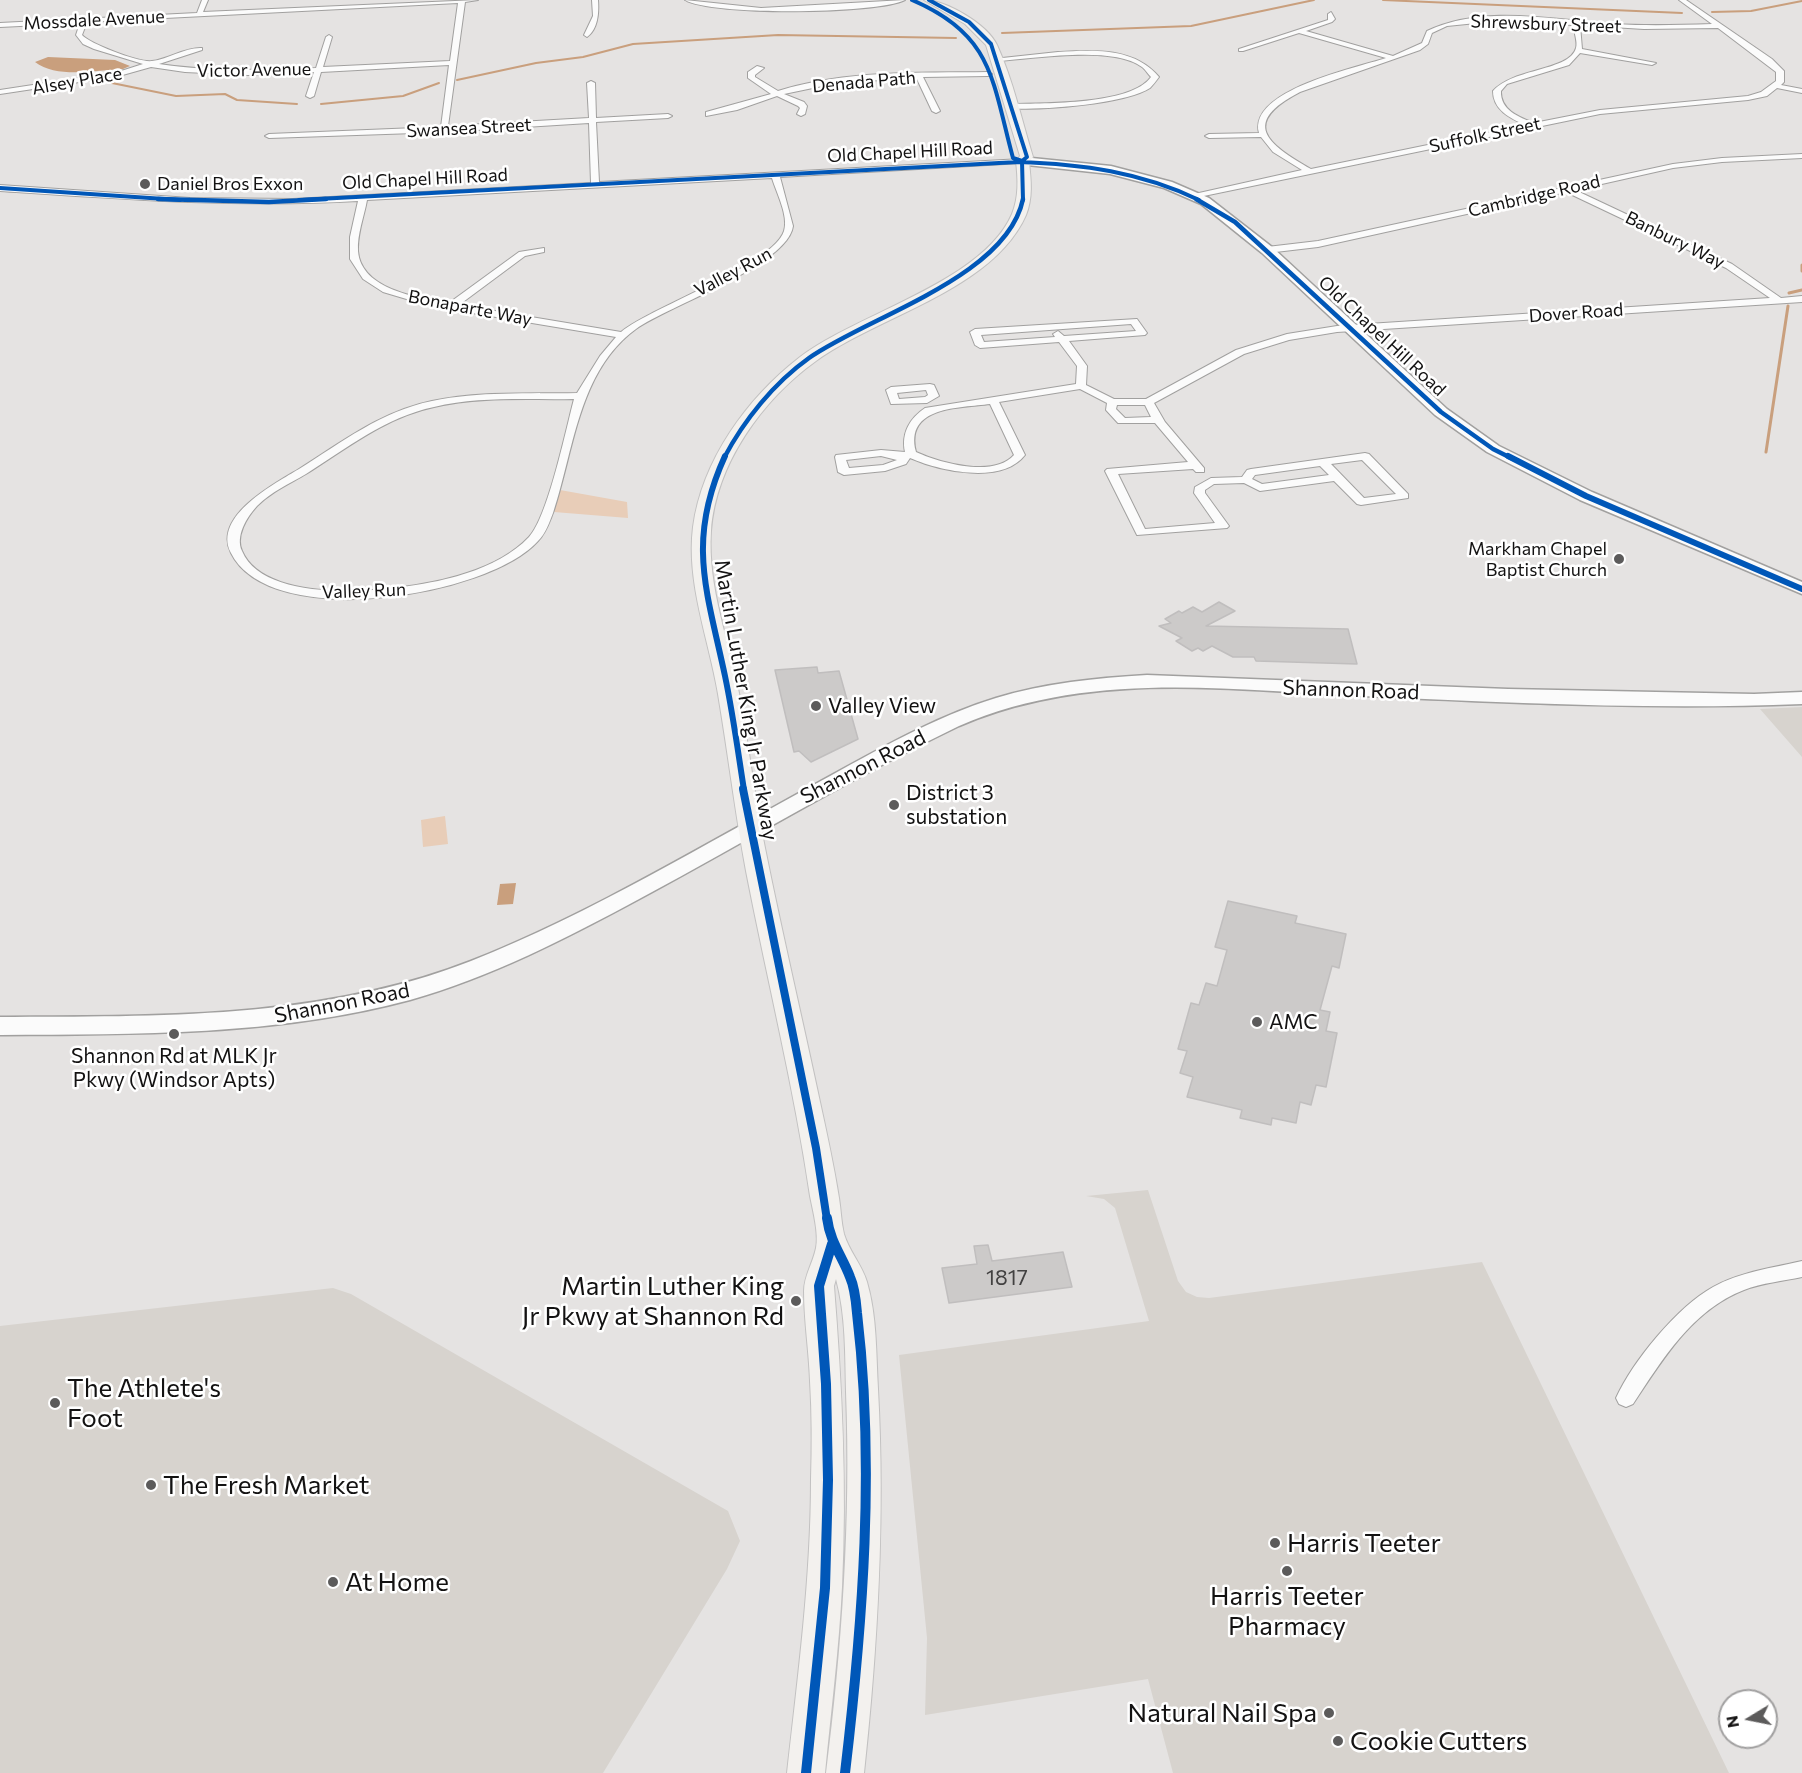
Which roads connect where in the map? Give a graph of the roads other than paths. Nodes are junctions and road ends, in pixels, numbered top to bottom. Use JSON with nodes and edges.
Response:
{"nodes":[{"id":1,"x":205,"y":0,"type":"edge"},
{"id":2,"x":475,"y":0,"type":"edge"},
{"id":3,"x":595,"y":0,"type":"edge"},
{"id":4,"x":688,"y":0,"type":"edge"},
{"id":5,"x":902,"y":0,"type":"edge"},
{"id":6,"x":912,"y":0,"type":"edge"},
{"id":7,"x":929,"y":0,"type":"edge"},
{"id":8,"x":1682,"y":0,"type":"edge"},
{"id":9,"x":462,"y":1,"type":"edge"},
{"id":10,"x":1331,"y":14,"type":"dead end"},
{"id":11,"x":199,"y":15,"type":"junction"},
{"id":12,"x":84,"y":21,"type":"junction"},
{"id":13,"x":1576,"y":24,"type":"junction"},
{"id":14,"x":0,"y":26,"type":"edge"},
{"id":15,"x":1720,"y":26,"type":"junction"},
{"id":16,"x":1299,"y":31,"type":"junction"},
{"id":17,"x":587,"y":35,"type":"dead end"},
{"id":18,"x":329,"y":38,"type":"dead end"},
{"id":19,"x":200,"y":49,"type":"dead end"},
{"id":20,"x":1241,"y":50,"type":"dead end"},
{"id":21,"x":1579,"y":51,"type":"junction"},
{"id":22,"x":1393,"y":58,"type":"junction"},
{"id":23,"x":997,"y":59,"type":"junction"},
{"id":24,"x":453,"y":63,"type":"junction"},
{"id":25,"x":1652,"y":63,"type":"dead end"},
{"id":26,"x":153,"y":65,"type":"junction"},
{"id":27,"x":759,"y":68,"type":"dead end"},
{"id":28,"x":318,"y":69,"type":"junction"},
{"id":29,"x":988,"y":74,"type":"junction"},
{"id":30,"x":919,"y":77,"type":"junction"},
{"id":31,"x":591,"y":83,"type":"dead end"},
{"id":32,"x":1777,"y":86,"type":"junction"},
{"id":33,"x":1802,"y":91,"type":"edge"},
{"id":34,"x":0,"y":92,"type":"edge"},
{"id":35,"x":779,"y":94,"type":"junction"},
{"id":36,"x":310,"y":96,"type":"dead end"},
{"id":37,"x":1012,"y":106,"type":"junction"},
{"id":38,"x":936,"y":111,"type":"dead end"},
{"id":39,"x":709,"y":114,"type":"dead end"},
{"id":40,"x":801,"y":114,"type":"dead end"},
{"id":41,"x":668,"y":116,"type":"dead end"},
{"id":42,"x":592,"y":122,"type":"junction"},
{"id":43,"x":1532,"y":125,"type":"junction"},
{"id":44,"x":444,"y":129,"type":"junction"},
{"id":45,"x":1263,"y":135,"type":"junction"},
{"id":46,"x":269,"y":136,"type":"dead end"},
{"id":47,"x":1209,"y":136,"type":"dead end"},
{"id":48,"x":1427,"y":140,"type":"dead end"},
{"id":49,"x":1437,"y":145,"type":"junction"},
{"id":50,"x":1802,"y":156,"type":"edge"},
{"id":51,"x":1789,"y":157,"type":"junction"},
{"id":52,"x":1022,"y":161,"type":"junction"},
{"id":53,"x":1802,"y":166,"type":"edge"},
{"id":54,"x":1309,"y":171,"type":"junction"},
{"id":55,"x":775,"y":174,"type":"junction"},
{"id":56,"x":595,"y":184,"type":"junction"},
{"id":57,"x":0,"y":188,"type":"edge"},
{"id":58,"x":1566,"y":189,"type":"junction"},
{"id":59,"x":1194,"y":195,"type":"junction"},
{"id":60,"x":363,"y":198,"type":"junction"},
{"id":61,"x":541,"y":250,"type":"dead end"},
{"id":62,"x":1267,"y":250,"type":"junction"},
{"id":63,"x":1802,"y":299,"type":"edge"},
{"id":64,"x":1780,"y":301,"type":"junction"},
{"id":65,"x":451,"y":306,"type":"junction"},
{"id":66,"x":1054,"y":326,"type":"junction"},
{"id":67,"x":1350,"y":328,"type":"junction"},
{"id":68,"x":623,"y":335,"type":"junction"},
{"id":69,"x":1061,"y":339,"type":"junction"},
{"id":70,"x":1081,"y":386,"type":"junction"},
{"id":71,"x":580,"y":396,"type":"junction"},
{"id":72,"x":993,"y":400,"type":"junction"},
{"id":73,"x":1112,"y":402,"type":"junction"},
{"id":74,"x":1148,"y":402,"type":"junction"},
{"id":75,"x":1159,"y":420,"type":"junction"},
{"id":76,"x":906,"y":455,"type":"junction"},
{"id":77,"x":1323,"y":462,"type":"junction"},
{"id":78,"x":1196,"y":465,"type":"junction"},
{"id":79,"x":1336,"y":477,"type":"junction"},
{"id":80,"x":1246,"y":480,"type":"junction"},
{"id":81,"x":1210,"y":481,"type":"junction"},
{"id":82,"x":1802,"y":589,"type":"edge"},
{"id":83,"x":1802,"y":698,"type":"edge"},
{"id":84,"x":750,"y":829,"type":"junction"},
{"id":85,"x":0,"y":1026,"type":"edge"},
{"id":86,"x":832,"y":1244,"type":"junction"},
{"id":87,"x":1802,"y":1269,"type":"edge"},
{"id":88,"x":1626,"y":1398,"type":"dead end"},
{"id":89,"x":806,"y":1773,"type":"edge"},
{"id":90,"x":845,"y":1773,"type":"edge"}],
"edges":[{"from":1,"to":11,"type":"street"},
{"from":2,"to":9,"type":"street","name":"Mossdale Avenue"},
{"from":3,"to":17,"type":"street"},
{"from":4,"to":5,"type":"street"},
{"from":6,"to":29,"type":"main road","name":"Martin Luther King Jr Parkway"},
{"from":7,"to":23,"type":"main road","name":"Martin Luther King Jr Parkway"},
{"from":8,"to":15,"type":"street"},
{"from":9,"to":11,"type":"street","name":"Mossdale Avenue"},
{"from":9,"to":24,"type":"street"},
{"from":10,"to":16,"type":"street"},
{"from":11,"to":12,"type":"street","name":"Mossdale Avenue"},
{"from":12,"to":14,"type":"street","name":"Mossdale Avenue"},
{"from":12,"to":26,"type":"street","name":"Victor Avenue"},
{"from":13,"to":15,"type":"street","name":"Shrewsbury Street"},
{"from":13,"to":21,"type":"street"},
{"from":13,"to":22,"type":"street","name":"Shrewsbury Street"},
{"from":15,"to":32,"type":"street"},
{"from":16,"to":20,"type":"street"},
{"from":16,"to":22,"type":"street"},
{"from":18,"to":28,"type":"street"},
{"from":19,"to":26,"type":"street","name":"Alsey Place"},
{"from":21,"to":25,"type":"street"},
{"from":21,"to":43,"type":"street"},
{"from":22,"to":45,"type":"street","name":"Shrewsbury Street"},
{"from":23,"to":37,"type":"main road","name":"Martin Luther King Jr Parkway"},
{"from":23,"to":37,"type":"street"},
{"from":24,"to":28,"type":"street","name":"Victor Avenue"},
{"from":24,"to":44,"type":"street"},
{"from":26,"to":28,"type":"street","name":"Victor Avenue"},
{"from":26,"to":34,"type":"street","name":"Alsey Place"},
{"from":27,"to":35,"type":"street"},
{"from":28,"to":36,"type":"street"},
{"from":29,"to":30,"type":"street","name":"Denada Path"},
{"from":29,"to":52,"type":"main road","name":"Martin Luther King Jr Parkway"},
{"from":30,"to":35,"type":"street","name":"Denada Path"},
{"from":30,"to":38,"type":"street"},
{"from":31,"to":42,"type":"street"},
{"from":32,"to":33,"type":"street"},
{"from":32,"to":43,"type":"street","name":"Suffolk Street"},
{"from":35,"to":39,"type":"street","name":"Denada Path"},
{"from":35,"to":40,"type":"street"},
{"from":37,"to":52,"type":"main road","name":"Martin Luther King Jr Parkway"},
{"from":41,"to":42,"type":"street","name":"Swansea Street"},
{"from":42,"to":44,"type":"street","name":"Swansea Street"},
{"from":42,"to":56,"type":"street"},
{"from":43,"to":49,"type":"street","name":"Suffolk Street"},
{"from":44,"to":46,"type":"street","name":"Swansea Street"},
{"from":45,"to":47,"type":"street"},
{"from":45,"to":54,"type":"street"},
{"from":48,"to":49,"type":"street"},
{"from":49,"to":54,"type":"street","name":"Suffolk Street"},
{"from":50,"to":51,"type":"street","name":"Cambridge Road"},
{"from":51,"to":53,"type":"street"},
{"from":51,"to":58,"type":"street","name":"Cambridge Road"},
{"from":52,"to":55,"type":"street","name":"Old Chapel Hill Road"},
{"from":52,"to":59,"type":"street","name":"Old Chapel Hill Road"},
{"from":52,"to":84,"type":"main road","name":"Martin Luther King Jr Parkway"},
{"from":54,"to":59,"type":"street","name":"Suffolk Street"},
{"from":55,"to":56,"type":"street","name":"Old Chapel Hill Road"},
{"from":55,"to":68,"type":"street","name":"Valley Run"},
{"from":56,"to":60,"type":"street","name":"Old Chapel Hill Road"},
{"from":57,"to":60,"type":"street","name":"Old Chapel Hill Road"},
{"from":58,"to":62,"type":"street","name":"Cambridge Road"},
{"from":58,"to":64,"type":"street","name":"Banbury Way"},
{"from":59,"to":62,"type":"street","name":"Old Chapel Hill Road"},
{"from":60,"to":65,"type":"street","name":"Bonaparte Way"},
{"from":61,"to":65,"type":"street"},
{"from":62,"to":67,"type":"street","name":"Old Chapel Hill Road"},
{"from":63,"to":64,"type":"street","name":"Dover Road"},
{"from":64,"to":67,"type":"street","name":"Dover Road"},
{"from":65,"to":68,"type":"street","name":"Bonaparte Way"},
{"from":66,"to":69,"type":"street"},
{"from":66,"to":69,"type":"street"},
{"from":66,"to":69,"type":"street"},
{"from":67,"to":74,"type":"street","name":"Dover Road"},
{"from":67,"to":82,"type":"street","name":"Old Chapel Hill Road"},
{"from":68,"to":71,"type":"street","name":"Valley Run"},
{"from":69,"to":70,"type":"street"},
{"from":70,"to":72,"type":"street"},
{"from":70,"to":73,"type":"street"},
{"from":71,"to":71,"type":"street","name":"Valley Run"},
{"from":72,"to":76,"type":"street"},
{"from":72,"to":76,"type":"street"},
{"from":73,"to":74,"type":"street"},
{"from":73,"to":75,"type":"street"},
{"from":74,"to":75,"type":"street"},
{"from":75,"to":78,"type":"street"},
{"from":76,"to":76,"type":"street"},
{"from":77,"to":79,"type":"street"},
{"from":77,"to":79,"type":"street"},
{"from":77,"to":80,"type":"street"},
{"from":78,"to":81,"type":"street"},
{"from":78,"to":81,"type":"street"},
{"from":79,"to":80,"type":"street"},
{"from":80,"to":81,"type":"street"},
{"from":83,"to":84,"type":"street","name":"Shannon Road"},
{"from":84,"to":85,"type":"street","name":"Shannon Road"},
{"from":84,"to":86,"type":"main road","name":"Martin Luther King Jr Parkway"},
{"from":86,"to":89,"type":"main road","name":"Martin Luther King Jr Parkway"},
{"from":86,"to":90,"type":"main road","name":"Martin Luther King Jr Parkway"},
{"from":87,"to":88,"type":"street"}]}
